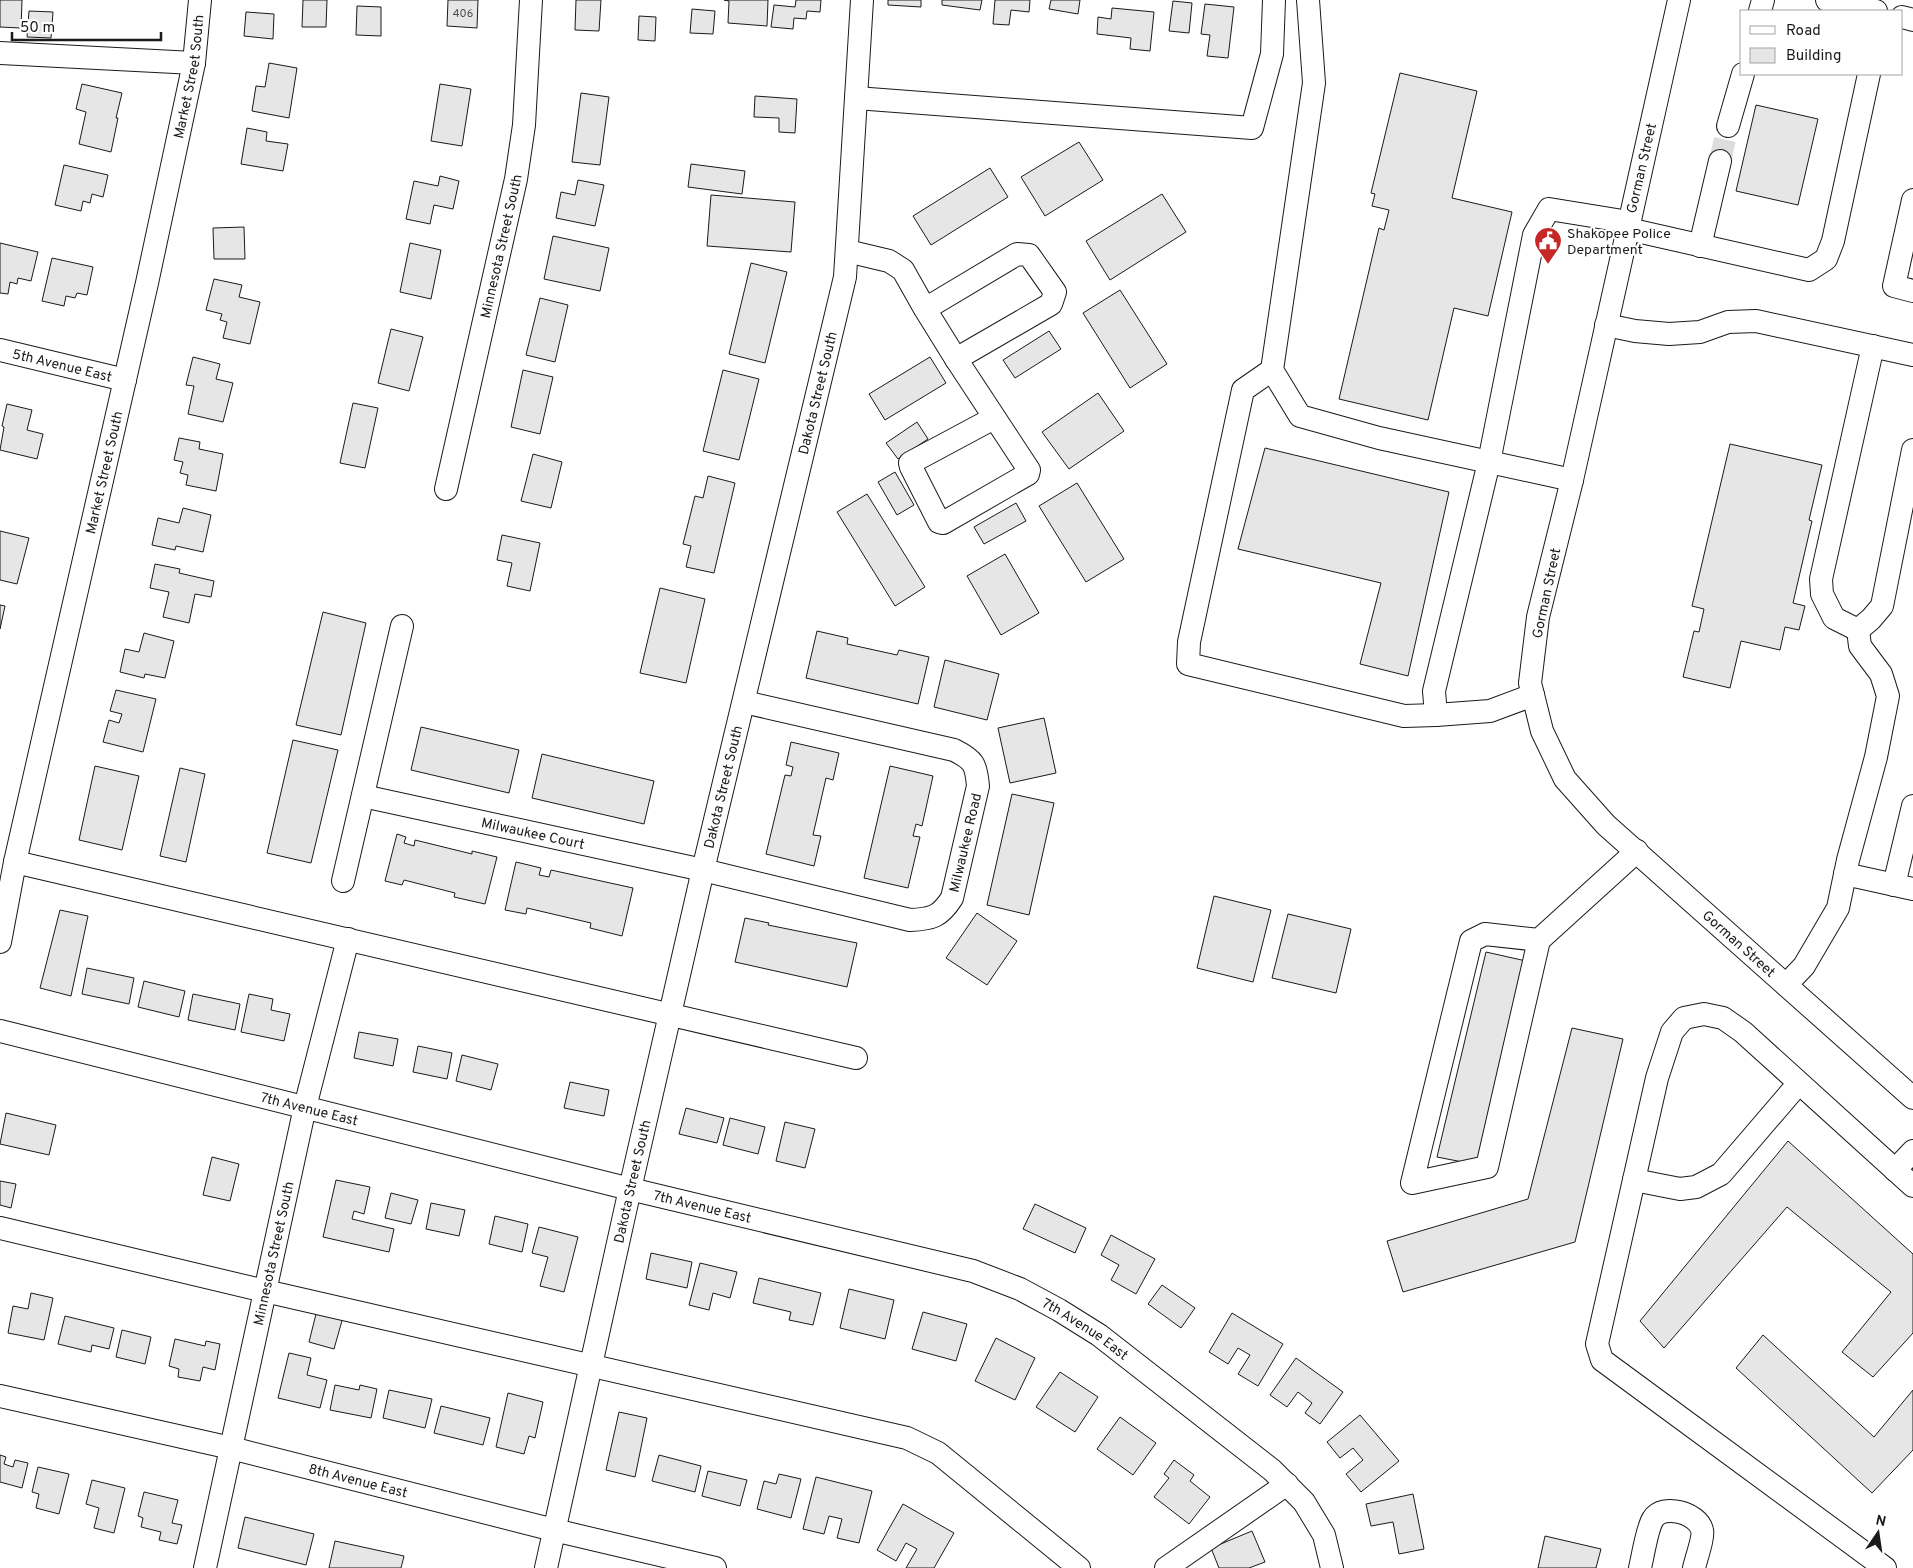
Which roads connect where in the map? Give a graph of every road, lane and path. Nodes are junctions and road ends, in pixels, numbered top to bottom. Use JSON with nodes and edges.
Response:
{"nodes":[{"id":1,"x":200,"y":0,"type":"edge"},
{"id":2,"x":531,"y":0,"type":"edge"},
{"id":3,"x":862,"y":0,"type":"edge"},
{"id":4,"x":1274,"y":0,"type":"edge"},
{"id":5,"x":1308,"y":0,"type":"edge"},
{"id":6,"x":1679,"y":0,"type":"edge"},
{"id":7,"x":1827,"y":0,"type":"edge"},
{"id":8,"x":1872,"y":10,"type":"edge"},
{"id":9,"x":0,"y":53,"type":"edge"},
{"id":10,"x":194,"y":62,"type":"junction"},
{"id":11,"x":1742,"y":75,"type":"edge"},
{"id":12,"x":1869,"y":75,"type":"edge"},
{"id":13,"x":856,"y":98,"type":"junction"},
{"id":14,"x":1728,"y":126,"type":"tunnel mouth"},
{"id":15,"x":1720,"y":161,"type":"tunnel mouth"},
{"id":16,"x":1913,"y":200,"type":"edge"},
{"id":17,"x":1629,"y":226,"type":"junction"},
{"id":18,"x":1700,"y":246,"type":"junction"},
{"id":19,"x":847,"y":252,"type":"junction"},
{"id":20,"x":1913,"y":291,"type":"edge"},
{"id":21,"x":925,"y":309,"type":"junction"},
{"id":22,"x":1606,"y":325,"type":"junction"},
{"id":23,"x":1873,"y":346,"type":"junction"},
{"id":24,"x":0,"y":350,"type":"edge"},
{"id":25,"x":1913,"y":355,"type":"edge"},
{"id":26,"x":956,"y":358,"type":"junction"},
{"id":27,"x":1272,"y":370,"type":"junction"},
{"id":28,"x":125,"y":380,"type":"junction"},
{"id":29,"x":994,"y":418,"type":"junction"},
{"id":30,"x":1913,"y":450,"type":"edge"},
{"id":31,"x":1489,"y":462,"type":"junction"},
{"id":32,"x":1572,"y":480,"type":"junction"},
{"id":33,"x":446,"y":489,"type":"dead end"},
{"id":34,"x":402,"y":626,"type":"dead end"},
{"id":35,"x":1858,"y":630,"type":"junction"},
{"id":36,"x":1533,"y":695,"type":"junction"},
{"id":37,"x":744,"y":702,"type":"junction"},
{"id":38,"x":1436,"y":715,"type":"junction"},
{"id":39,"x":363,"y":796,"type":"junction"},
{"id":40,"x":1913,"y":806,"type":"edge"},
{"id":41,"x":1637,"y":851,"type":"junction"},
{"id":42,"x":15,"y":862,"type":"junction"},
{"id":43,"x":703,"y":870,"type":"junction"},
{"id":44,"x":1845,"y":874,"type":"junction"},
{"id":45,"x":343,"y":881,"type":"dead end"},
{"id":46,"x":1904,"y":887,"type":"edge"},
{"id":47,"x":348,"y":939,"type":"junction"},
{"id":48,"x":1539,"y":940,"type":"junction"},
{"id":49,"x":0,"y":942,"type":"edge"},
{"id":50,"x":1786,"y":985,"type":"junction"},
{"id":51,"x":670,"y":1015,"type":"junction"},
{"id":52,"x":0,"y":1030,"type":"edge"},
{"id":53,"x":856,"y":1058,"type":"dead end"},
{"id":54,"x":1799,"y":1082,"type":"junction"},
{"id":55,"x":1913,"y":1098,"type":"edge"},
{"id":56,"x":305,"y":1107,"type":"junction"},
{"id":57,"x":1913,"y":1151,"type":"edge"},
{"id":58,"x":1895,"y":1170,"type":"junction"},
{"id":59,"x":1634,"y":1180,"type":"junction"},
{"id":60,"x":1913,"y":1186,"type":"edge"},
{"id":61,"x":630,"y":1189,"type":"junction"},
{"id":62,"x":0,"y":1228,"type":"edge"},
{"id":63,"x":265,"y":1291,"type":"junction"},
{"id":64,"x":591,"y":1365,"type":"junction"},
{"id":65,"x":0,"y":1396,"type":"edge"},
{"id":66,"x":231,"y":1448,"type":"junction"},
{"id":67,"x":1287,"y":1484,"type":"junction"},
{"id":68,"x":554,"y":1530,"type":"junction"},
{"id":69,"x":205,"y":1568,"type":"edge"},
{"id":70,"x":546,"y":1568,"type":"edge"},
{"id":71,"x":715,"y":1568,"type":"edge"},
{"id":72,"x":1079,"y":1568,"type":"edge"},
{"id":73,"x":1166,"y":1568,"type":"edge"},
{"id":74,"x":1332,"y":1568,"type":"edge"},
{"id":75,"x":1640,"y":1568,"type":"edge"},
{"id":76,"x":1694,"y":1568,"type":"edge"},
{"id":77,"x":1885,"y":1568,"type":"edge"}],
"edges":[{"from":1,"to":10,"type":"street","name":"Market Street South"},
{"from":2,"to":33,"type":"street","name":"Minnesota Street South"},
{"from":3,"to":13,"type":"street","name":"Dakota Street South"},
{"from":4,"to":13,"type":"street"},
{"from":5,"to":27,"type":"street"},
{"from":6,"to":17,"type":"street","name":"Gorman Street"},
{"from":7,"to":8,"type":"street"},
{"from":9,"to":10,"type":"street"},
{"from":10,"to":28,"type":"street","name":"Market Street South"},
{"from":11,"to":14,"type":"street"},
{"from":12,"to":18,"type":"street"},
{"from":13,"to":19,"type":"street","name":"Dakota Street South"},
{"from":15,"to":18,"type":"street"},
{"from":16,"to":20,"type":"street"},
{"from":17,"to":18,"type":"street"},
{"from":17,"to":22,"type":"street","name":"Gorman Street"},
{"from":17,"to":31,"type":"street"},
{"from":19,"to":21,"type":"street"},
{"from":19,"to":37,"type":"street","name":"Dakota Street South"},
{"from":21,"to":26,"type":"street"},
{"from":21,"to":26,"type":"street"},
{"from":22,"to":23,"type":"street"},
{"from":22,"to":32,"type":"street","name":"Gorman Street"},
{"from":23,"to":25,"type":"street"},
{"from":23,"to":35,"type":"street"},
{"from":24,"to":28,"type":"street","name":"5th Avenue East"},
{"from":26,"to":29,"type":"street"},
{"from":27,"to":31,"type":"street"},
{"from":27,"to":38,"type":"street"},
{"from":28,"to":42,"type":"street","name":"Market Street South"},
{"from":29,"to":29,"type":"street"},
{"from":30,"to":35,"type":"street"},
{"from":31,"to":32,"type":"street"},
{"from":31,"to":38,"type":"street"},
{"from":32,"to":36,"type":"street","name":"Gorman Street"},
{"from":34,"to":39,"type":"street"},
{"from":35,"to":44,"type":"street"},
{"from":36,"to":38,"type":"street"},
{"from":36,"to":41,"type":"street","name":"Gorman Street"},
{"from":37,"to":43,"type":"street","name":"Dakota Street South"},
{"from":37,"to":43,"type":"street","name":"Milwaukee Road"},
{"from":39,"to":43,"type":"street","name":"Milwaukee Court"},
{"from":39,"to":45,"type":"street"},
{"from":40,"to":46,"type":"street"},
{"from":41,"to":48,"type":"street"},
{"from":41,"to":50,"type":"street","name":"Gorman Street"},
{"from":42,"to":47,"type":"street"},
{"from":42,"to":49,"type":"street","name":"Market Street South"},
{"from":43,"to":51,"type":"street","name":"Dakota Street South"},
{"from":44,"to":46,"type":"street"},
{"from":44,"to":50,"type":"street"},
{"from":47,"to":51,"type":"street"},
{"from":47,"to":56,"type":"street","name":"Minnesota Street South"},
{"from":48,"to":48,"type":"street"},
{"from":50,"to":55,"type":"street","name":"Gorman Street"},
{"from":51,"to":53,"type":"street"},
{"from":51,"to":61,"type":"street","name":"Dakota Street South"},
{"from":52,"to":56,"type":"street","name":"7th Avenue East"},
{"from":54,"to":58,"type":"street"},
{"from":54,"to":59,"type":"street"},
{"from":54,"to":59,"type":"street"},
{"from":56,"to":61,"type":"street","name":"7th Avenue East"},
{"from":56,"to":63,"type":"street","name":"Minnesota Street South"},
{"from":57,"to":58,"type":"street"},
{"from":58,"to":60,"type":"street"},
{"from":59,"to":77,"type":"street"},
{"from":61,"to":64,"type":"street","name":"Dakota Street South"},
{"from":61,"to":67,"type":"street","name":"7th Avenue East"},
{"from":62,"to":63,"type":"street"},
{"from":63,"to":64,"type":"street"},
{"from":63,"to":66,"type":"street","name":"Minnesota Street South"},
{"from":64,"to":68,"type":"street","name":"Dakota Street South"},
{"from":64,"to":72,"type":"street"},
{"from":65,"to":66,"type":"street","name":"8th Avenue East"},
{"from":66,"to":68,"type":"street","name":"8th Avenue East"},
{"from":66,"to":69,"type":"street","name":"Minnesota Street South"},
{"from":67,"to":73,"type":"street"},
{"from":67,"to":74,"type":"street","name":"7th Avenue East"},
{"from":68,"to":70,"type":"street","name":"Dakota Street South"},
{"from":68,"to":71,"type":"street","name":"8th Avenue East"},
{"from":75,"to":76,"type":"street"}]}
